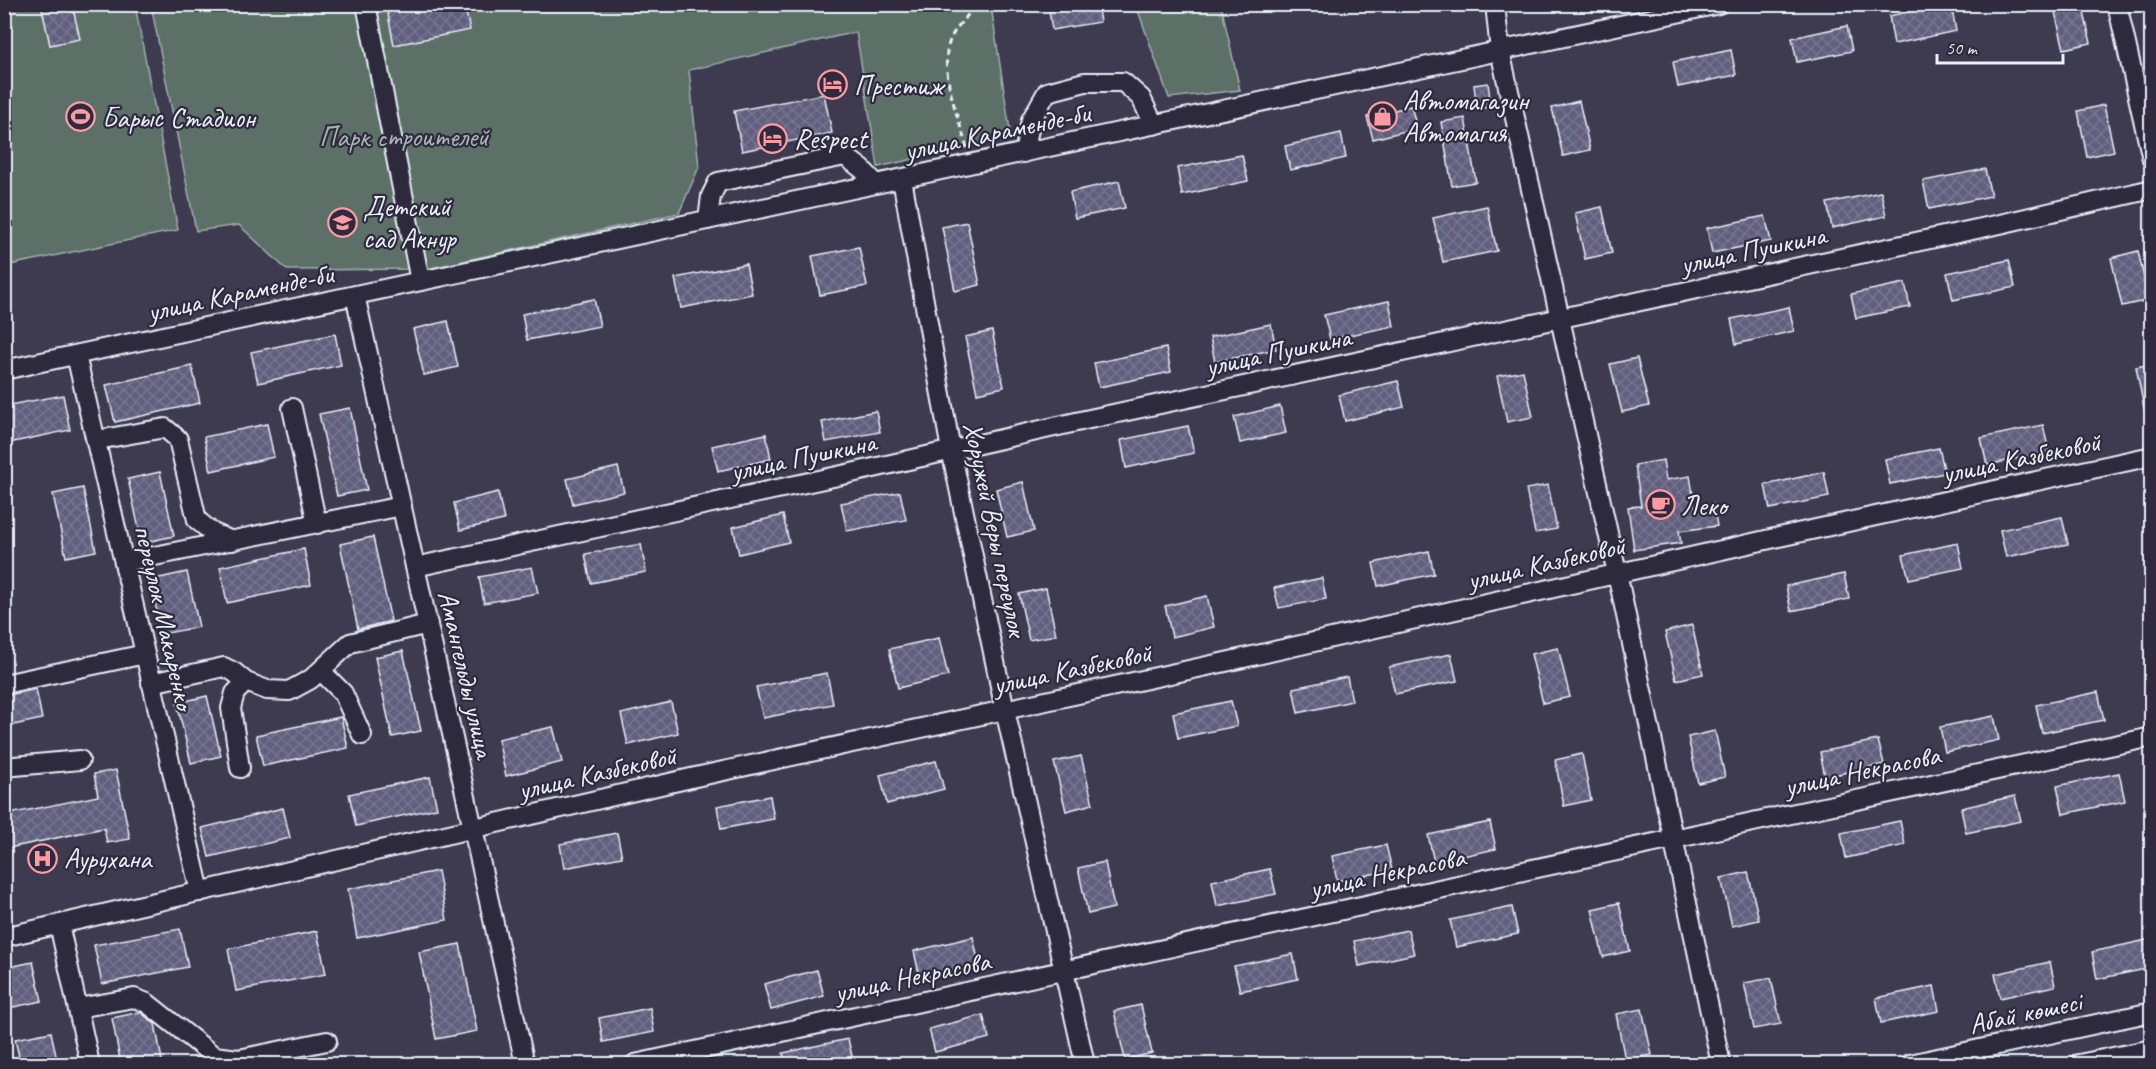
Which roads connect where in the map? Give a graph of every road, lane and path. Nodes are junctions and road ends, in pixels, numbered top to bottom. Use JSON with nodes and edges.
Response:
{"nodes":[{"id":1,"x":366,"y":4,"type":"edge"},
{"id":2,"x":977,"y":4,"type":"edge"},
{"id":3,"x":1495,"y":4,"type":"edge"},
{"id":4,"x":1719,"y":4,"type":"edge"},
{"id":5,"x":2117,"y":4,"type":"edge"},
{"id":6,"x":1642,"y":13,"type":"edge"},
{"id":7,"x":1500,"y":51,"type":"junction"},
{"id":8,"x":1154,"y":125,"type":"junction"},
{"id":9,"x":1024,"y":153,"type":"junction"},
{"id":10,"x":2151,"y":159,"type":"edge"},
{"id":11,"x":972,"y":164,"type":"junction"},
{"id":12,"x":902,"y":179,"type":"junction"},
{"id":13,"x":876,"y":184,"type":"junction"},
{"id":14,"x":2151,"y":189,"type":"edge"},
{"id":15,"x":708,"y":220,"type":"junction"},
{"id":16,"x":420,"y":281,"type":"junction"},
{"id":17,"x":355,"y":295,"type":"junction"},
{"id":18,"x":1560,"y":318,"type":"junction"},
{"id":19,"x":76,"y":355,"type":"junction"},
{"id":20,"x":4,"y":370,"type":"edge"},
{"id":21,"x":292,"y":408,"type":"dead end"},
{"id":22,"x":97,"y":440,"type":"junction"},
{"id":23,"x":951,"y":450,"type":"junction"},
{"id":24,"x":2151,"y":456,"type":"edge"},
{"id":25,"x":402,"y":506,"type":"junction"},
{"id":26,"x":317,"y":524,"type":"junction"},
{"id":27,"x":232,"y":541,"type":"junction"},
{"id":28,"x":125,"y":562,"type":"junction"},
{"id":29,"x":415,"y":567,"type":"junction"},
{"id":30,"x":1617,"y":573,"type":"junction"},
{"id":31,"x":428,"y":624,"type":"junction"},
{"id":32,"x":145,"y":654,"type":"junction"},
{"id":33,"x":321,"y":670,"type":"junction"},
{"id":34,"x":246,"y":682,"type":"junction"},
{"id":35,"x":152,"y":683,"type":"junction"},
{"id":36,"x":4,"y":684,"type":"edge"},
{"id":37,"x":1005,"y":710,"type":"junction"},
{"id":38,"x":362,"y":735,"type":"dead end"},
{"id":39,"x":2151,"y":736,"type":"edge"},
{"id":40,"x":80,"y":760,"type":"dead end"},
{"id":41,"x":4,"y":767,"type":"edge"},
{"id":42,"x":240,"y":768,"type":"dead end"},
{"id":43,"x":474,"y":829,"type":"junction"},
{"id":44,"x":1673,"y":838,"type":"junction"},
{"id":45,"x":200,"y":892,"type":"junction"},
{"id":46,"x":59,"y":924,"type":"junction"},
{"id":47,"x":4,"y":937,"type":"edge"},
{"id":48,"x":1063,"y":970,"type":"junction"},
{"id":49,"x":78,"y":1008,"type":"junction"},
{"id":50,"x":2151,"y":1012,"type":"edge"},
{"id":51,"x":327,"y":1041,"type":"dead end"},
{"id":52,"x":2147,"y":1055,"type":"edge"},
{"id":53,"x":90,"y":1065,"type":"edge"},
{"id":54,"x":525,"y":1065,"type":"edge"},
{"id":55,"x":635,"y":1065,"type":"edge"},
{"id":56,"x":1085,"y":1065,"type":"edge"},
{"id":57,"x":1721,"y":1065,"type":"edge"},
{"id":58,"x":1910,"y":1065,"type":"edge"},
{"id":59,"x":2079,"y":1065,"type":"edge"}],
"edges":[{"from":1,"to":16,"type":"street"},
{"from":2,"to":11,"type":"path"},
{"from":3,"to":7,"type":"street"},
{"from":4,"to":6,"type":"street","name":"улица Караменде-би"},
{"from":5,"to":10,"type":"street"},
{"from":6,"to":7,"type":"street","name":"улица Караменде-би"},
{"from":7,"to":8,"type":"street","name":"улица Караменде-би"},
{"from":7,"to":18,"type":"street"},
{"from":8,"to":9,"type":"street","name":"улица Караменде-би"},
{"from":8,"to":9,"type":"street"},
{"from":9,"to":11,"type":"street","name":"улица Караменде-би"},
{"from":11,"to":12,"type":"street","name":"улица Караменде-би"},
{"from":12,"to":13,"type":"street","name":"улица Караменде-би"},
{"from":12,"to":23,"type":"street","name":"Хоружей Веры переулок"},
{"from":13,"to":15,"type":"street","name":"улица Караменде-би"},
{"from":13,"to":15,"type":"street"},
{"from":14,"to":18,"type":"street","name":"улица Пушкина"},
{"from":15,"to":16,"type":"street","name":"улица Караменде-би"},
{"from":16,"to":17,"type":"street","name":"улица Караменде-би"},
{"from":17,"to":19,"type":"street","name":"улица Караменде-би"},
{"from":17,"to":25,"type":"street","name":"Амангельды улица"},
{"from":18,"to":23,"type":"street","name":"улица Пушкина"},
{"from":18,"to":30,"type":"street"},
{"from":19,"to":20,"type":"street","name":"улица Караменде-би"},
{"from":19,"to":22,"type":"street","name":"переулок Макаренко"},
{"from":21,"to":26,"type":"street"},
{"from":22,"to":27,"type":"street"},
{"from":22,"to":28,"type":"street","name":"переулок Макаренко"},
{"from":23,"to":29,"type":"street","name":"улица Пушкина"},
{"from":23,"to":37,"type":"street","name":"Хоружей Веры переулок"},
{"from":24,"to":30,"type":"street","name":"улица Казбековой"},
{"from":25,"to":26,"type":"street"},
{"from":25,"to":29,"type":"street","name":"Амангельды улица"},
{"from":26,"to":27,"type":"street"},
{"from":27,"to":28,"type":"street"},
{"from":28,"to":32,"type":"street","name":"переулок Макаренко"},
{"from":29,"to":31,"type":"street","name":"Амангельды улица"},
{"from":30,"to":37,"type":"street","name":"улица Казбековой"},
{"from":30,"to":44,"type":"street"},
{"from":31,"to":33,"type":"street"},
{"from":31,"to":43,"type":"street","name":"Амангельды улица"},
{"from":32,"to":35,"type":"street","name":"переулок Макаренко"},
{"from":32,"to":36,"type":"street"},
{"from":33,"to":34,"type":"street"},
{"from":33,"to":38,"type":"street"},
{"from":34,"to":35,"type":"street"},
{"from":34,"to":42,"type":"street"},
{"from":35,"to":45,"type":"street","name":"переулок Макаренко"},
{"from":37,"to":43,"type":"street","name":"улица Казбековой"},
{"from":37,"to":48,"type":"street","name":"Хоружей Веры переулок"},
{"from":39,"to":44,"type":"street","name":"улица Некрасова"},
{"from":40,"to":41,"type":"street"},
{"from":43,"to":45,"type":"street","name":"улица Казбековой"},
{"from":43,"to":54,"type":"street","name":"Амангельды улица"},
{"from":44,"to":48,"type":"street","name":"улица Некрасова"},
{"from":44,"to":57,"type":"street"},
{"from":45,"to":46,"type":"street","name":"улица Казбековой"},
{"from":46,"to":47,"type":"street","name":"улица Казбековой"},
{"from":46,"to":49,"type":"street"},
{"from":48,"to":55,"type":"street","name":"улица Некрасова"},
{"from":48,"to":56,"type":"street","name":"Хоружей Веры переулок"},
{"from":49,"to":51,"type":"street"},
{"from":49,"to":53,"type":"street"},
{"from":50,"to":58,"type":"street","name":"Абай көшесі"},
{"from":52,"to":59,"type":"street"}]}
